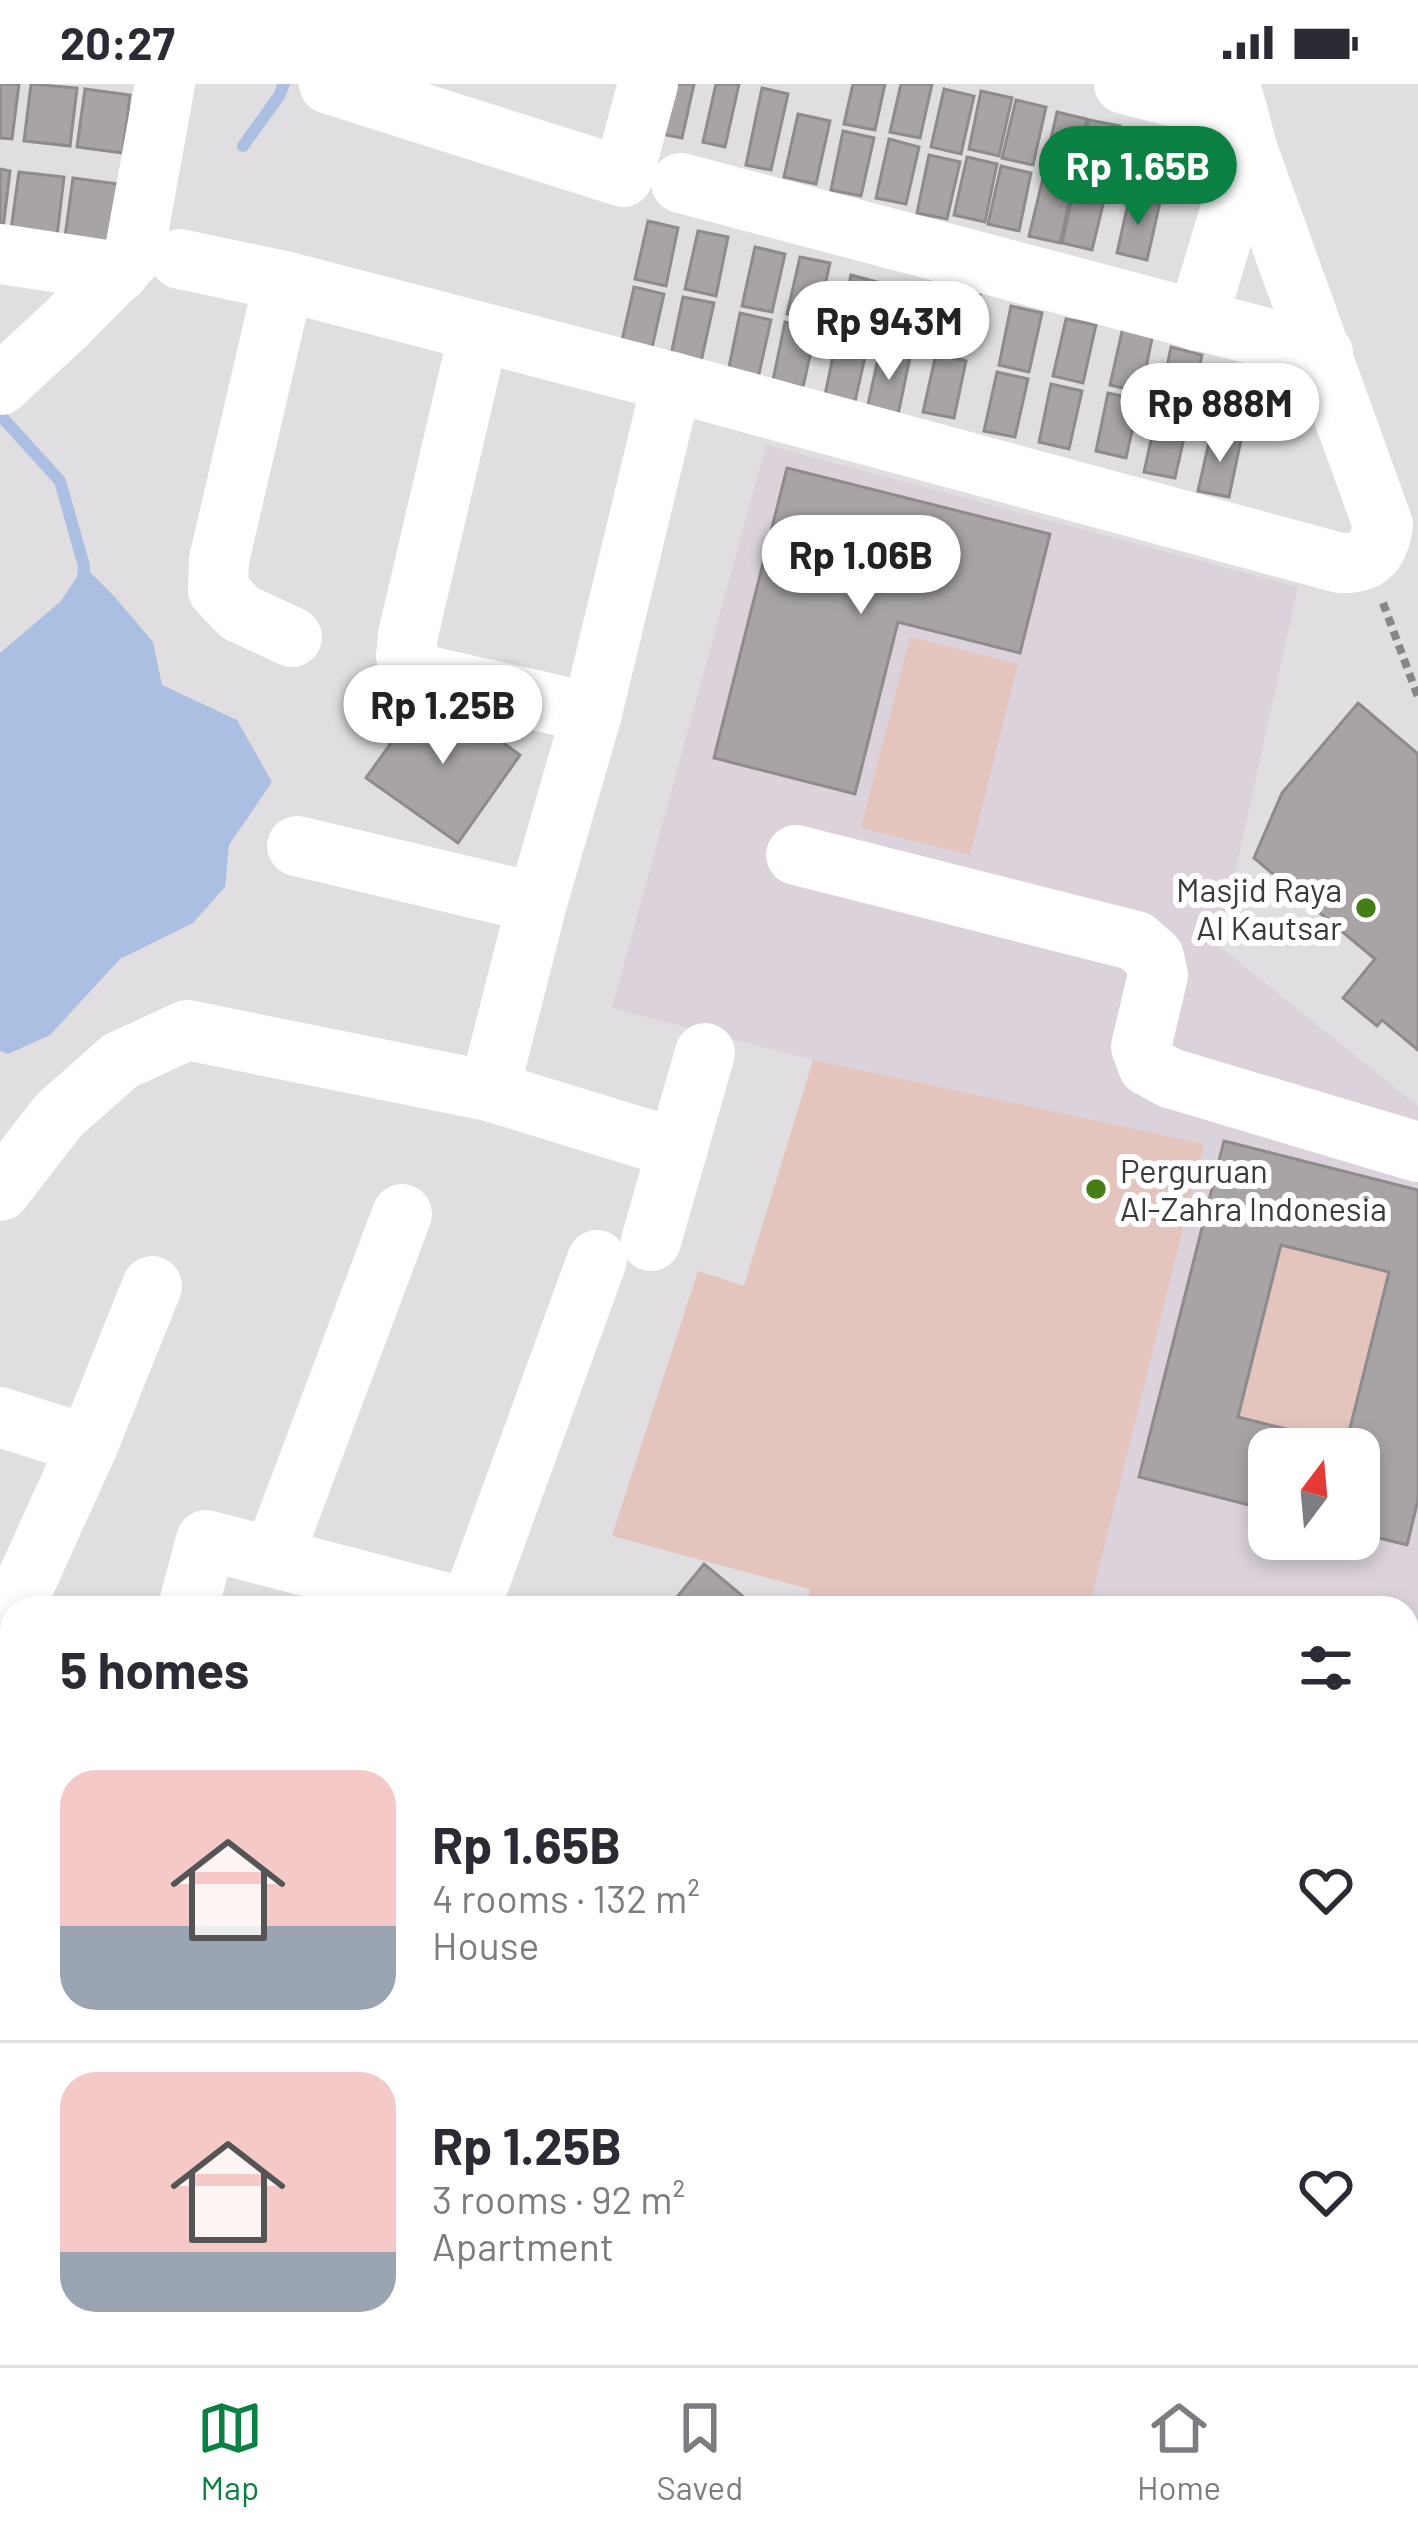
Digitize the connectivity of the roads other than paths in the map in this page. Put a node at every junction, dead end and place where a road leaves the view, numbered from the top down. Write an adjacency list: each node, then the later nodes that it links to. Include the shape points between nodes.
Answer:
1 (165, 84): 9 (street)
2 (329, 84): 5 (street)
3 (648, 84): 5 (street, via 623,177)
4 (1124, 84): 6 (street)
5 (439, 102)
6 (1239, 116): 11 (street); 13 (street)
7 (681, 183): 11 (street)
8 (0, 254): 9 (street)
9 (144, 262): 10 (street); 15 (street)
10 (284, 281): 12 (street); 16 (street, via 218,590 240,613)
11 (1197, 321): 13 (street)
12 (479, 332): 14 (street); 17 (street, via 406,656 413,670 432,677)
13 (1322, 353): 14 (street, via 1383,525 1380,542 1357,563)
14 (672, 382): 17 (street)
15 (0, 386)
16 (292, 637)
17 (592, 712): 20 (street)
18 (297, 846): 20 (street)
19 (796, 855): 24 (street, via 1136,941 1154,956 1158,975 1141,1047 1148,1066)
20 (537, 903): 22 (street)
21 (705, 1053): 23 (street)
22 (488, 1091): 23 (street); 25 (street, via 187,1030 120,1061 58,1114)
23 (678, 1149): 34 (street, via 624,1250)
24 (1418, 1153)
25 (0, 1190)
26 (402, 1214): 30 (street)
27 (152, 1286): 29 (street)
28 (0, 1417): 29 (street)
29 (88, 1445): 31 (street)
30 (273, 1557): 32 (street, via 206,1540); 33 (street)
31 (19, 1596)
32 (191, 1596)
33 (384, 1596)
34 (473, 1596)

